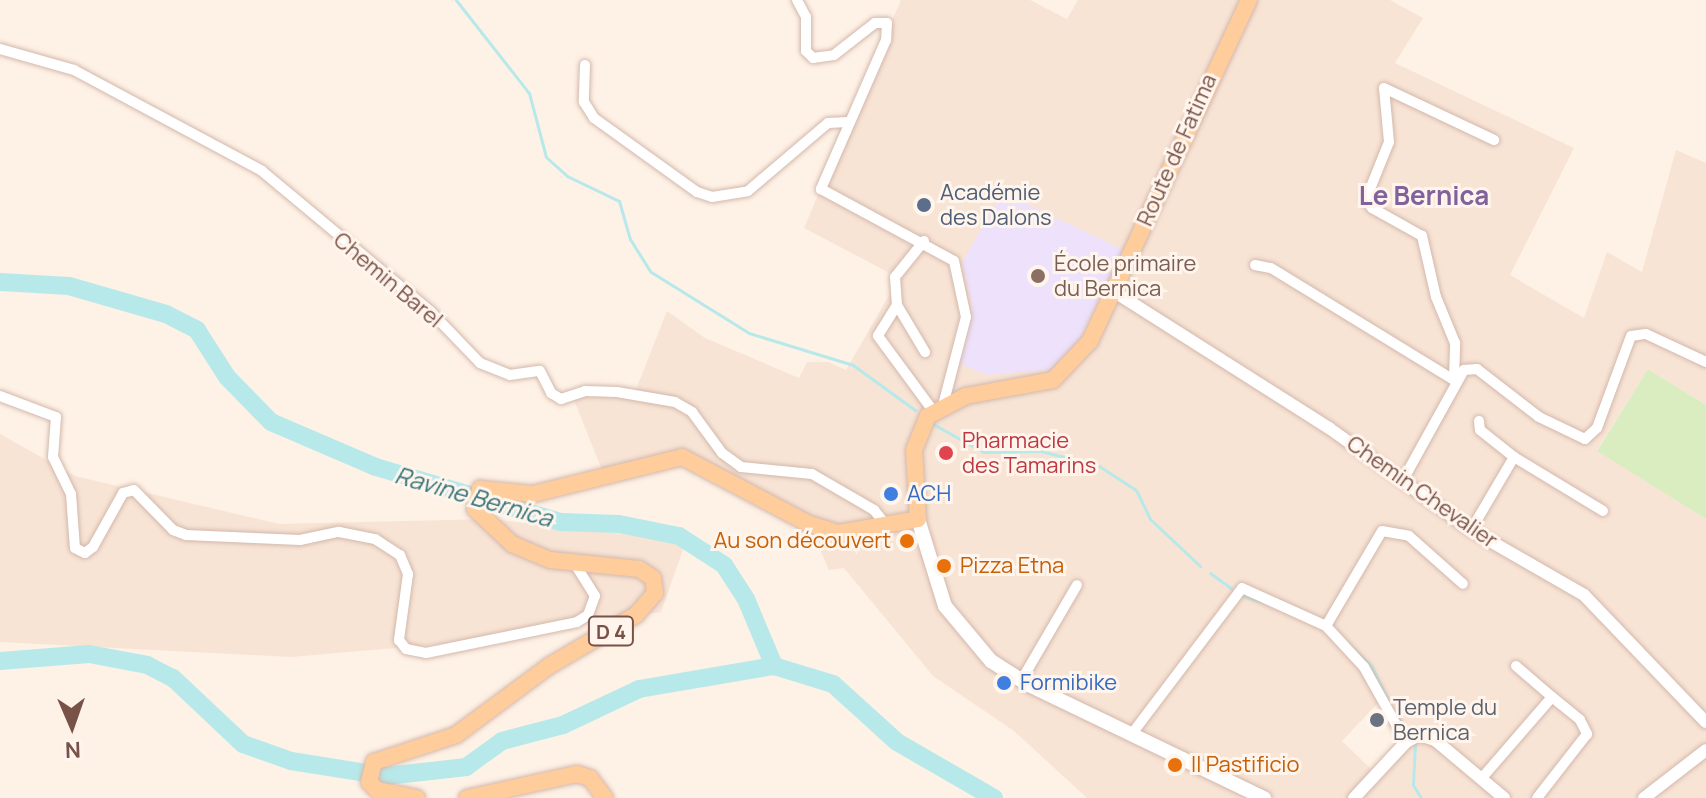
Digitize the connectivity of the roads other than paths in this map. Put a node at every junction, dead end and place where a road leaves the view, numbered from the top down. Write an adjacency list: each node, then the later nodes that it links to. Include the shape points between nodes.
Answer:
1 (797, 0): 5 (street, via 806,17 806,51 813,58 834,55 875,23 887,23 886,40)
2 (1249, 0): 9 (main road, Route de Fatima)
3 (0, 49): 21 (street, Chemin Barel, via 74,70 262,171 430,311 480,363 510,375 540,371 551,393 561,399 585,391 626,392 675,402 692,412 722,453 741,467 812,474 874,510)
4 (585, 65): 5 (street, via 584,102 594,118 697,192 712,197 748,191 828,123)
5 (848, 122): 7 (street, via 821,189)
6 (1494, 140): 13 (street, via 1384,88 1389,142 1366,199 1372,208 1417,229 1455,343)
7 (924, 241): 10 (street, via 895,277); 15 (street, via 954,261 966,305 965,328)
8 (1255, 265): 13 (street, via 1271,268)
9 (1113, 291): 15 (main road, Route de Fatima, via 1090,341 1064,373); 18 (street, Chemin Chevalier)
10 (897, 305): 11 (street); 15 (street, via 878,336 919,393)
11 (925, 352)
12 (1706, 362): 13 (street, via 1646,334 1631,336 1597,428 1585,439 1539,417 1477,369 1464,370)
13 (1454, 380): 18 (street)
14 (0, 396): 23 (street, via 56,417 53,457 71,494 75,548 85,553 93,547 123,493 134,490 173,530 186,535 300,540 339,532 375,539 400,555 408,574 399,640 406,649 426,653 577,622 588,615 595,596)
15 (938, 409): 20 (main road, via 915,437)
16 (1479, 421): 17 (street, via 1480,430)
17 (1514, 457): 19 (street); 22 (street)
18 (1403, 480): 22 (street, Chemin Chevalier)
19 (1603, 511)
20 (918, 519): 21 (main road, D 4); 28 (main road, via 945,606 977,648)
21 (888, 528): 23 (main road, D 4, via 839,533 809,524 682,457 533,494 486,488 476,494 475,509 524,551)
22 (1471, 530): 30 (street, Chemin Chevalier, via 1584,595)
23 (574, 562): 35 (main road, D 4, via 639,569 653,578 655,593 636,615 549,666 456,735 374,762 369,782 377,790)
24 (1463, 584): 26 (street, via 1409,536 1382,531)
25 (1077, 585): 28 (street)
26 (1326, 626): 31 (street, via 1242,588); 32 (street, via 1364,667)
27 (1516, 666): 29 (street)
28 (1021, 681): 31 (main road)
29 (1552, 697): 34 (street); 41 (street, via 1580,720 1587,734)
30 (1706, 722)
31 (1134, 731): 38 (main road)
32 (1406, 742): 34 (street, via 1419,735 1435,740); 39 (street)
33 (1706, 750): 42 (street)
34 (1481, 779): 40 (street)
35 (417, 798)
36 (467, 798): 37 (main road, via 577,774 590,778)
37 (605, 798)
38 (1264, 798)
39 (1354, 798)
40 (1504, 798)
41 (1537, 798)
42 (1644, 798)

